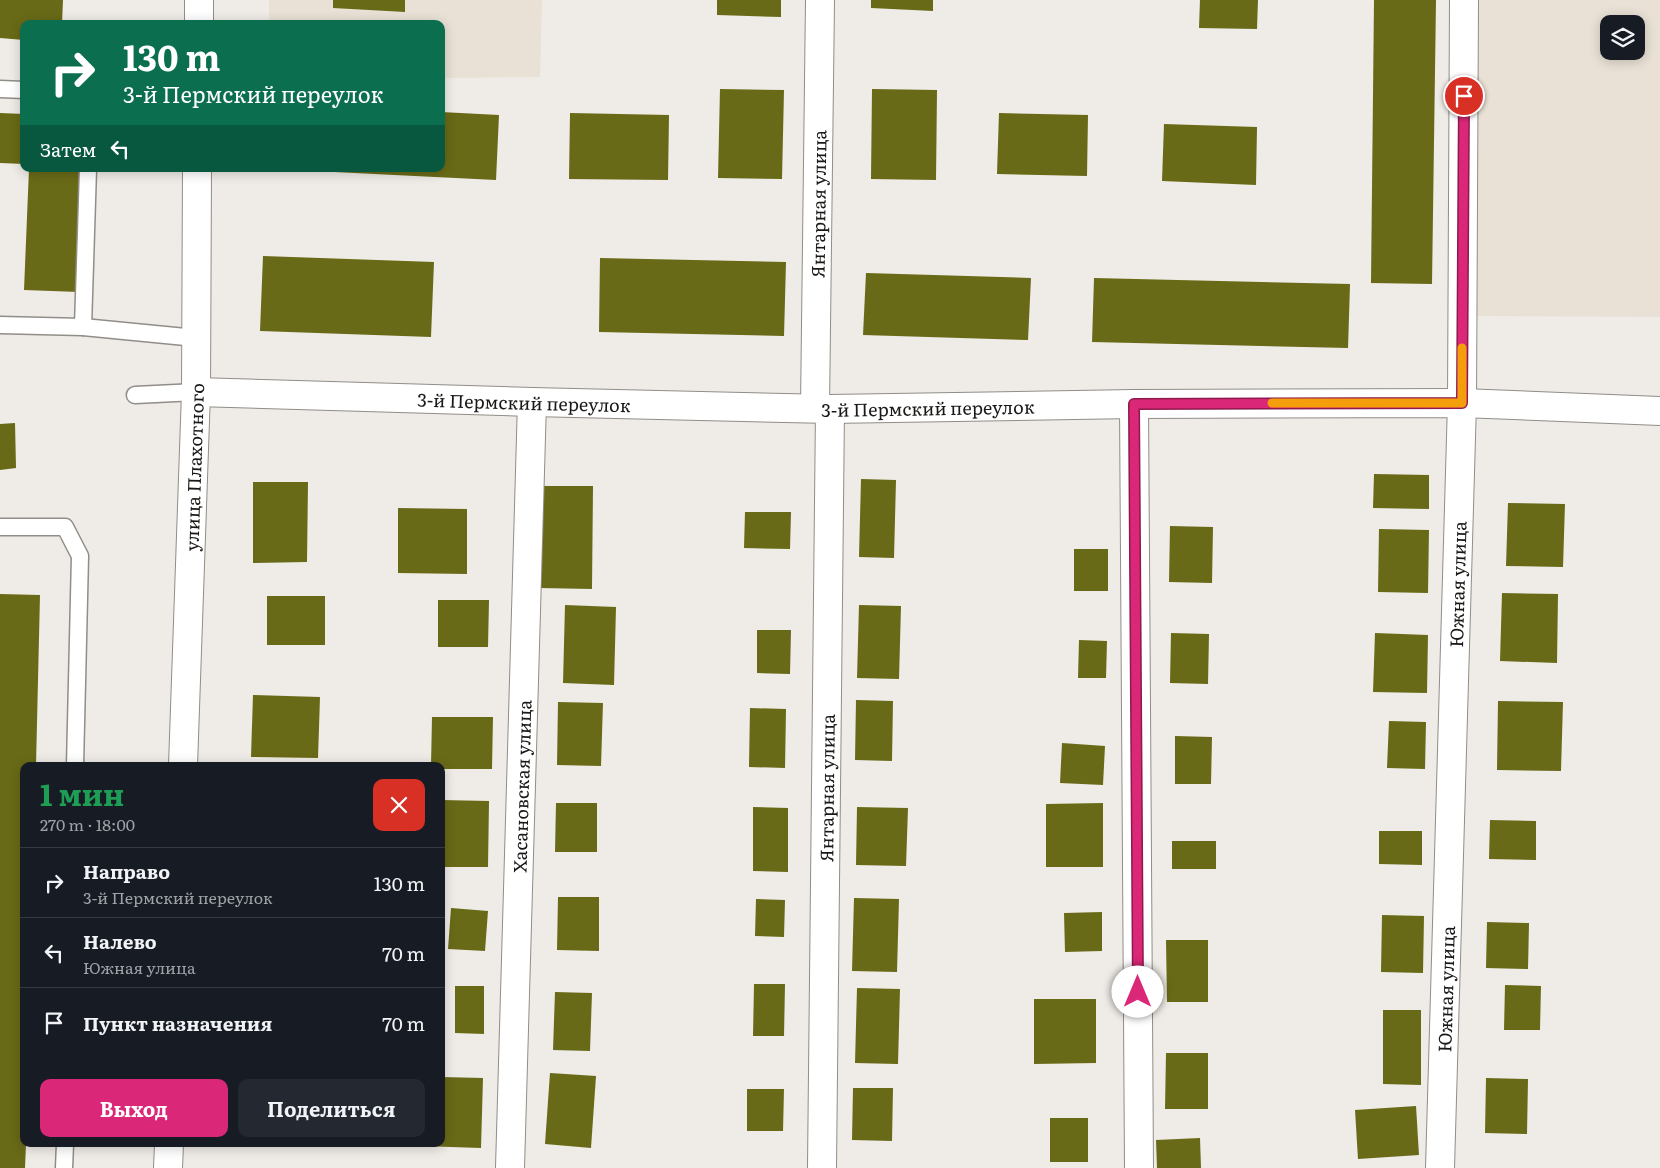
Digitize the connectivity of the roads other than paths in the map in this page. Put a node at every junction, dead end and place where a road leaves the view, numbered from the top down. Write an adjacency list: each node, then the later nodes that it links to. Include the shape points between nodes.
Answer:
1 (199, 0): 4 (street)
2 (820, 0): 17 (street, Янтарная улица)
3 (1464, 0): 15 (street, Южная улица)
4 (198, 20)
5 (0, 90): 6 (lane)
6 (20, 90)
7 (88, 172): 10 (lane)
8 (197, 172): 11 (street, улица Плахотного)
9 (0, 325): 10 (lane)
10 (83, 327): 11 (lane)
11 (196, 338): 12 (street, улица Плахотного)
12 (196, 392): 13 (lane); 14 (street, 3-й Пермский переулок); 21 (street, улица Плахотного)
13 (135, 395)
14 (532, 402): 17 (street, 3-й Пермский переулок); 26 (street, Хасановская улица)
15 (1462, 403): 16 (street, 3-й Пермский переулок); 18 (street, 3-й Пермский переулок); 29 (street, Южная улица)
16 (1134, 404): 17 (street, 3-й Пермский переулок); 28 (street)
17 (823, 408): 27 (street, Янтарная улица)
18 (1660, 411)
19 (0, 526): 20 (lane, via 65,527 80,556)
20 (75, 762)
21 (183, 762)
22 (64, 1147): 24 (lane)
23 (169, 1147): 25 (street)
24 (64, 1168)
25 (168, 1168)
26 (510, 1168)
27 (822, 1168)
28 (1139, 1168)
29 (1440, 1168)

